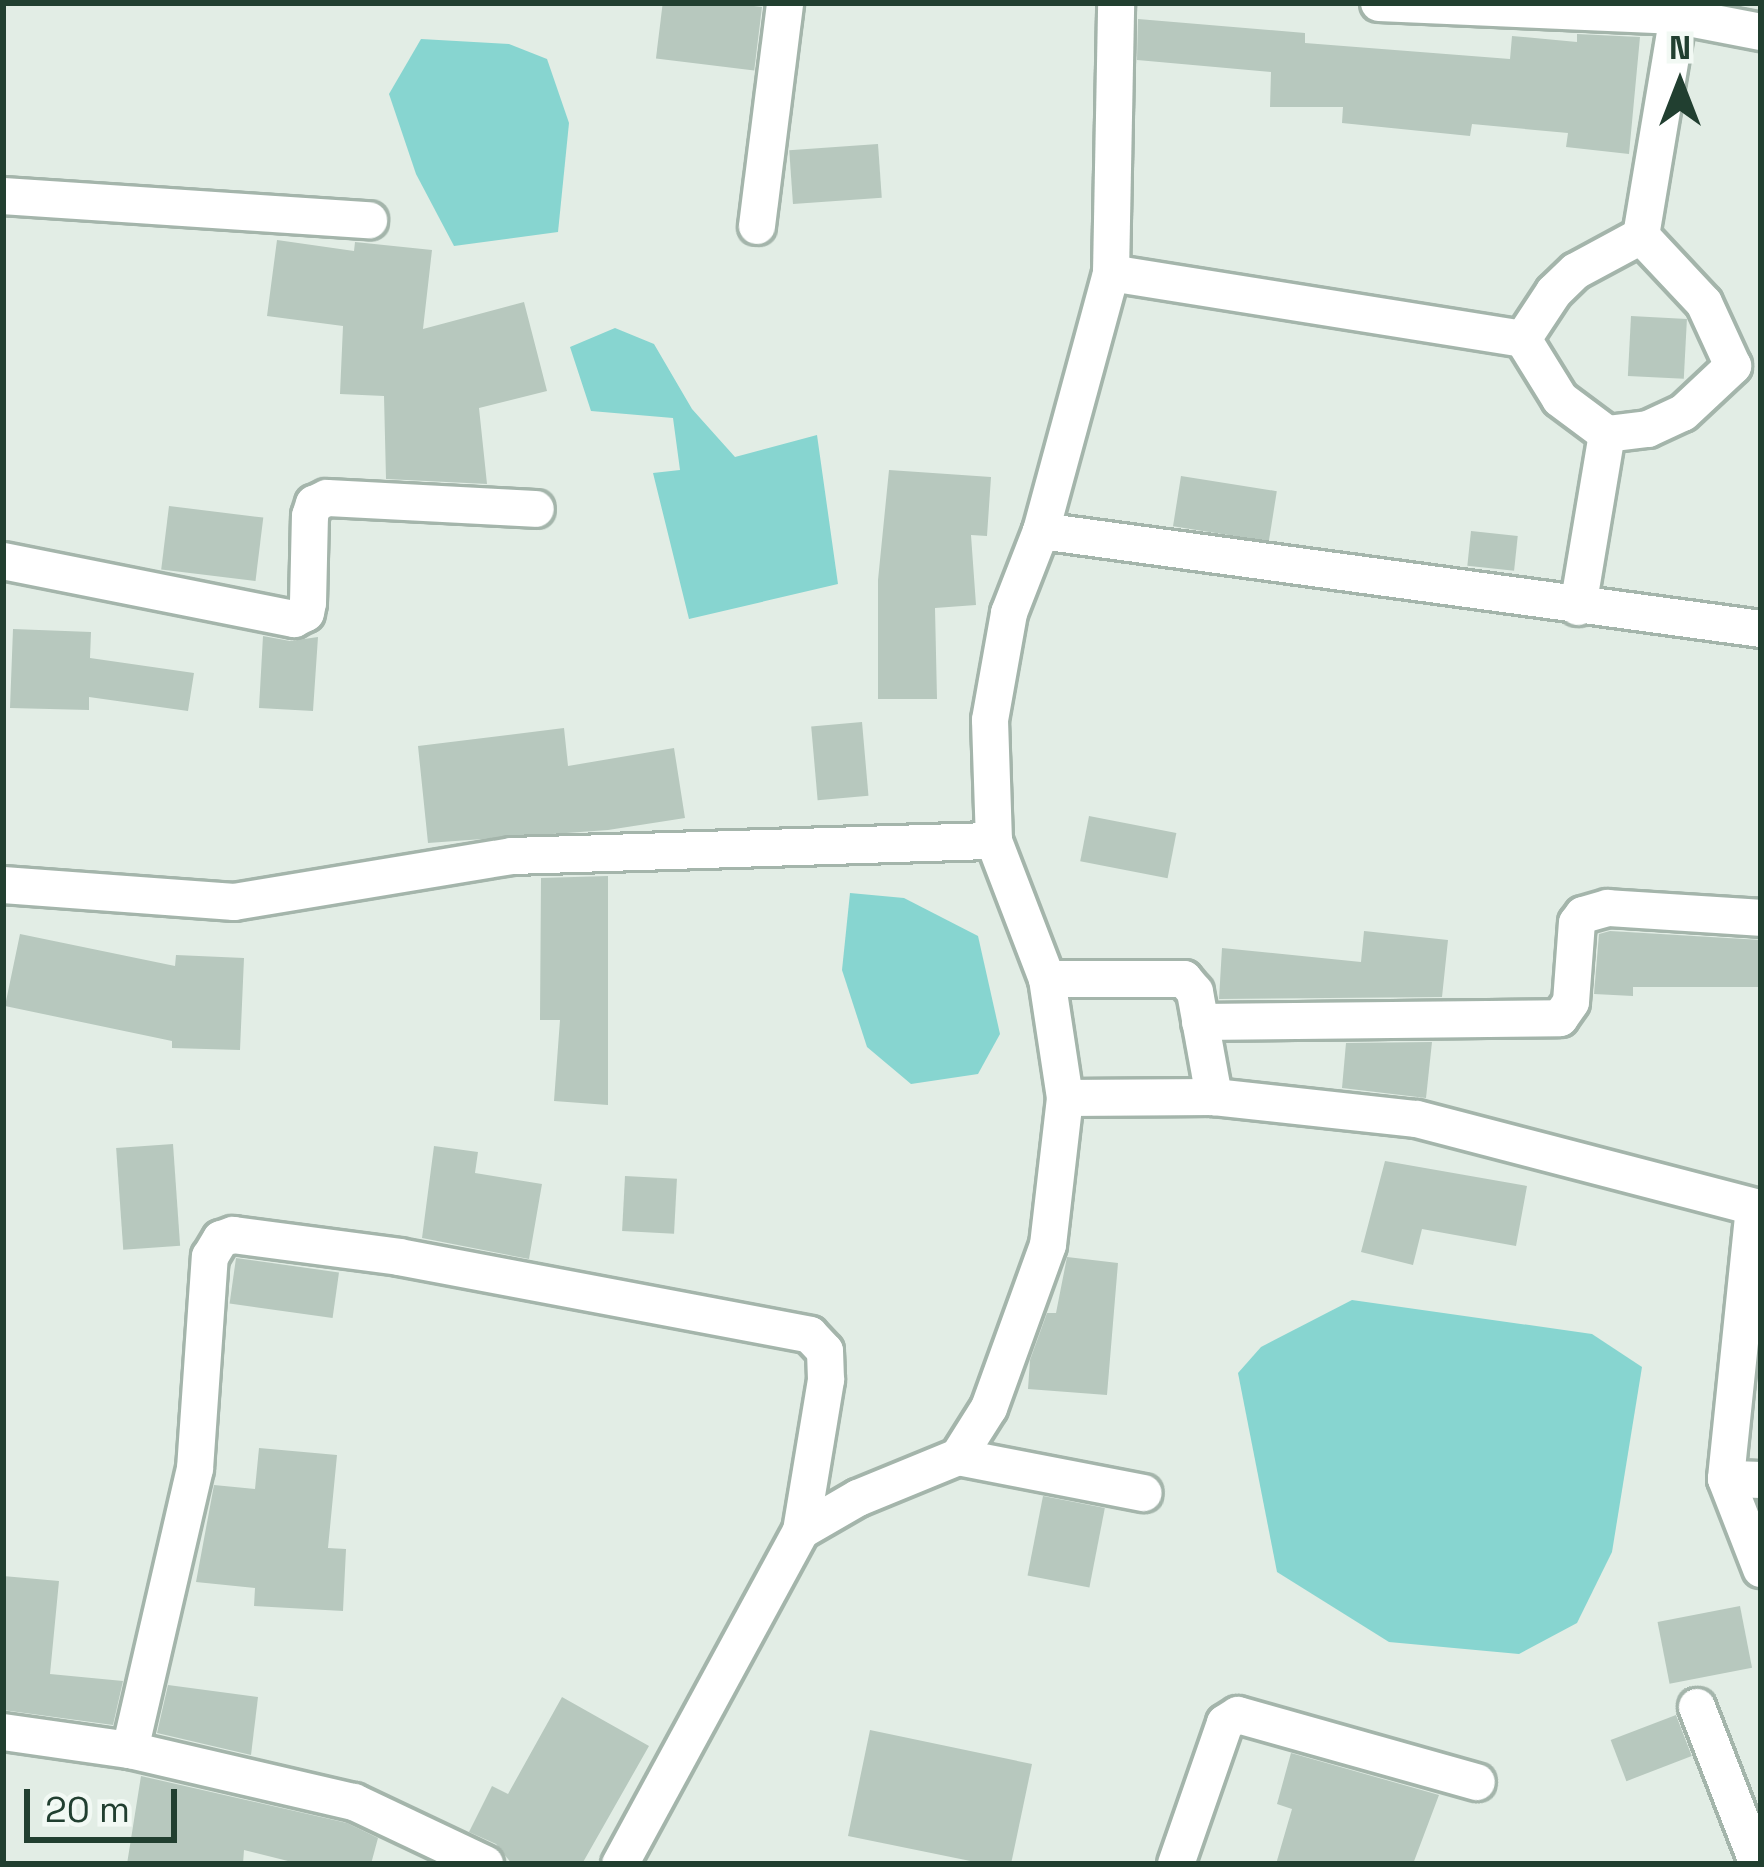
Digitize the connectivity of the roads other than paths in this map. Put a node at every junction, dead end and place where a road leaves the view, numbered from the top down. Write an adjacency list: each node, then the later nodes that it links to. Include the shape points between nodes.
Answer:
1 (785, 3): 8 (street)
2 (1116, 3): 10 (street)
3 (1379, 3): 4 (street)
4 (1679, 9): 5 (street); 9 (street)
5 (1761, 32)
6 (3, 196): 7 (street)
7 (369, 220)
8 (757, 226)
9 (1640, 236): 11 (street, via 1576,271); 12 (street, via 1704,303)
10 (1111, 273): 11 (street); 15 (street)
11 (1523, 338): 13 (street, via 1560,399)
12 (1747, 369): 13 (street, via 1683,413 1648,429)
13 (1607, 434): 17 (street)
14 (536, 509): 16 (street, via 327,498 314,504 306,614 294,619)
15 (1041, 531): 17 (street); 19 (street, via 997,657 988,784)
16 (3, 561)
17 (1578, 607): 18 (street)
18 (1761, 629)
19 (994, 841): 20 (street, via 546,853 234,902); 22 (street)
20 (3, 885)
21 (1761, 918): 23 (street, via 1608,908 1583,915 1571,1002 1560,1018)
22 (1047, 979): 23 (street, via 1184,980 1195,992); 25 (street)
23 (1200, 1022): 24 (street)
24 (1214, 1097): 25 (street); 26 (street, via 1417,1120 1754,1207)
25 (1065, 1098): 27 (street, via 1048,1245 989,1408)
26 (1752, 1317): 28 (street)
27 (958, 1457): 29 (street); 30 (street)
28 (1743, 1479): 31 (street)
29 (1144, 1493)
30 (801, 1531): 34 (street, via 826,1380 825,1352 810,1335 399,1257 233,1235 214,1244 210,1257 194,1469); 37 (street)
31 (1761, 1569)
32 (1697, 1707): 39 (street)
33 (3, 1732): 34 (street)
34 (130, 1750): 36 (street, via 354,1802)
35 (1477, 1782): 38 (street, via 1238,1715 1225,1724)
36 (484, 1864)
37 (620, 1864)
38 (1176, 1864)
39 (1758, 1864)

